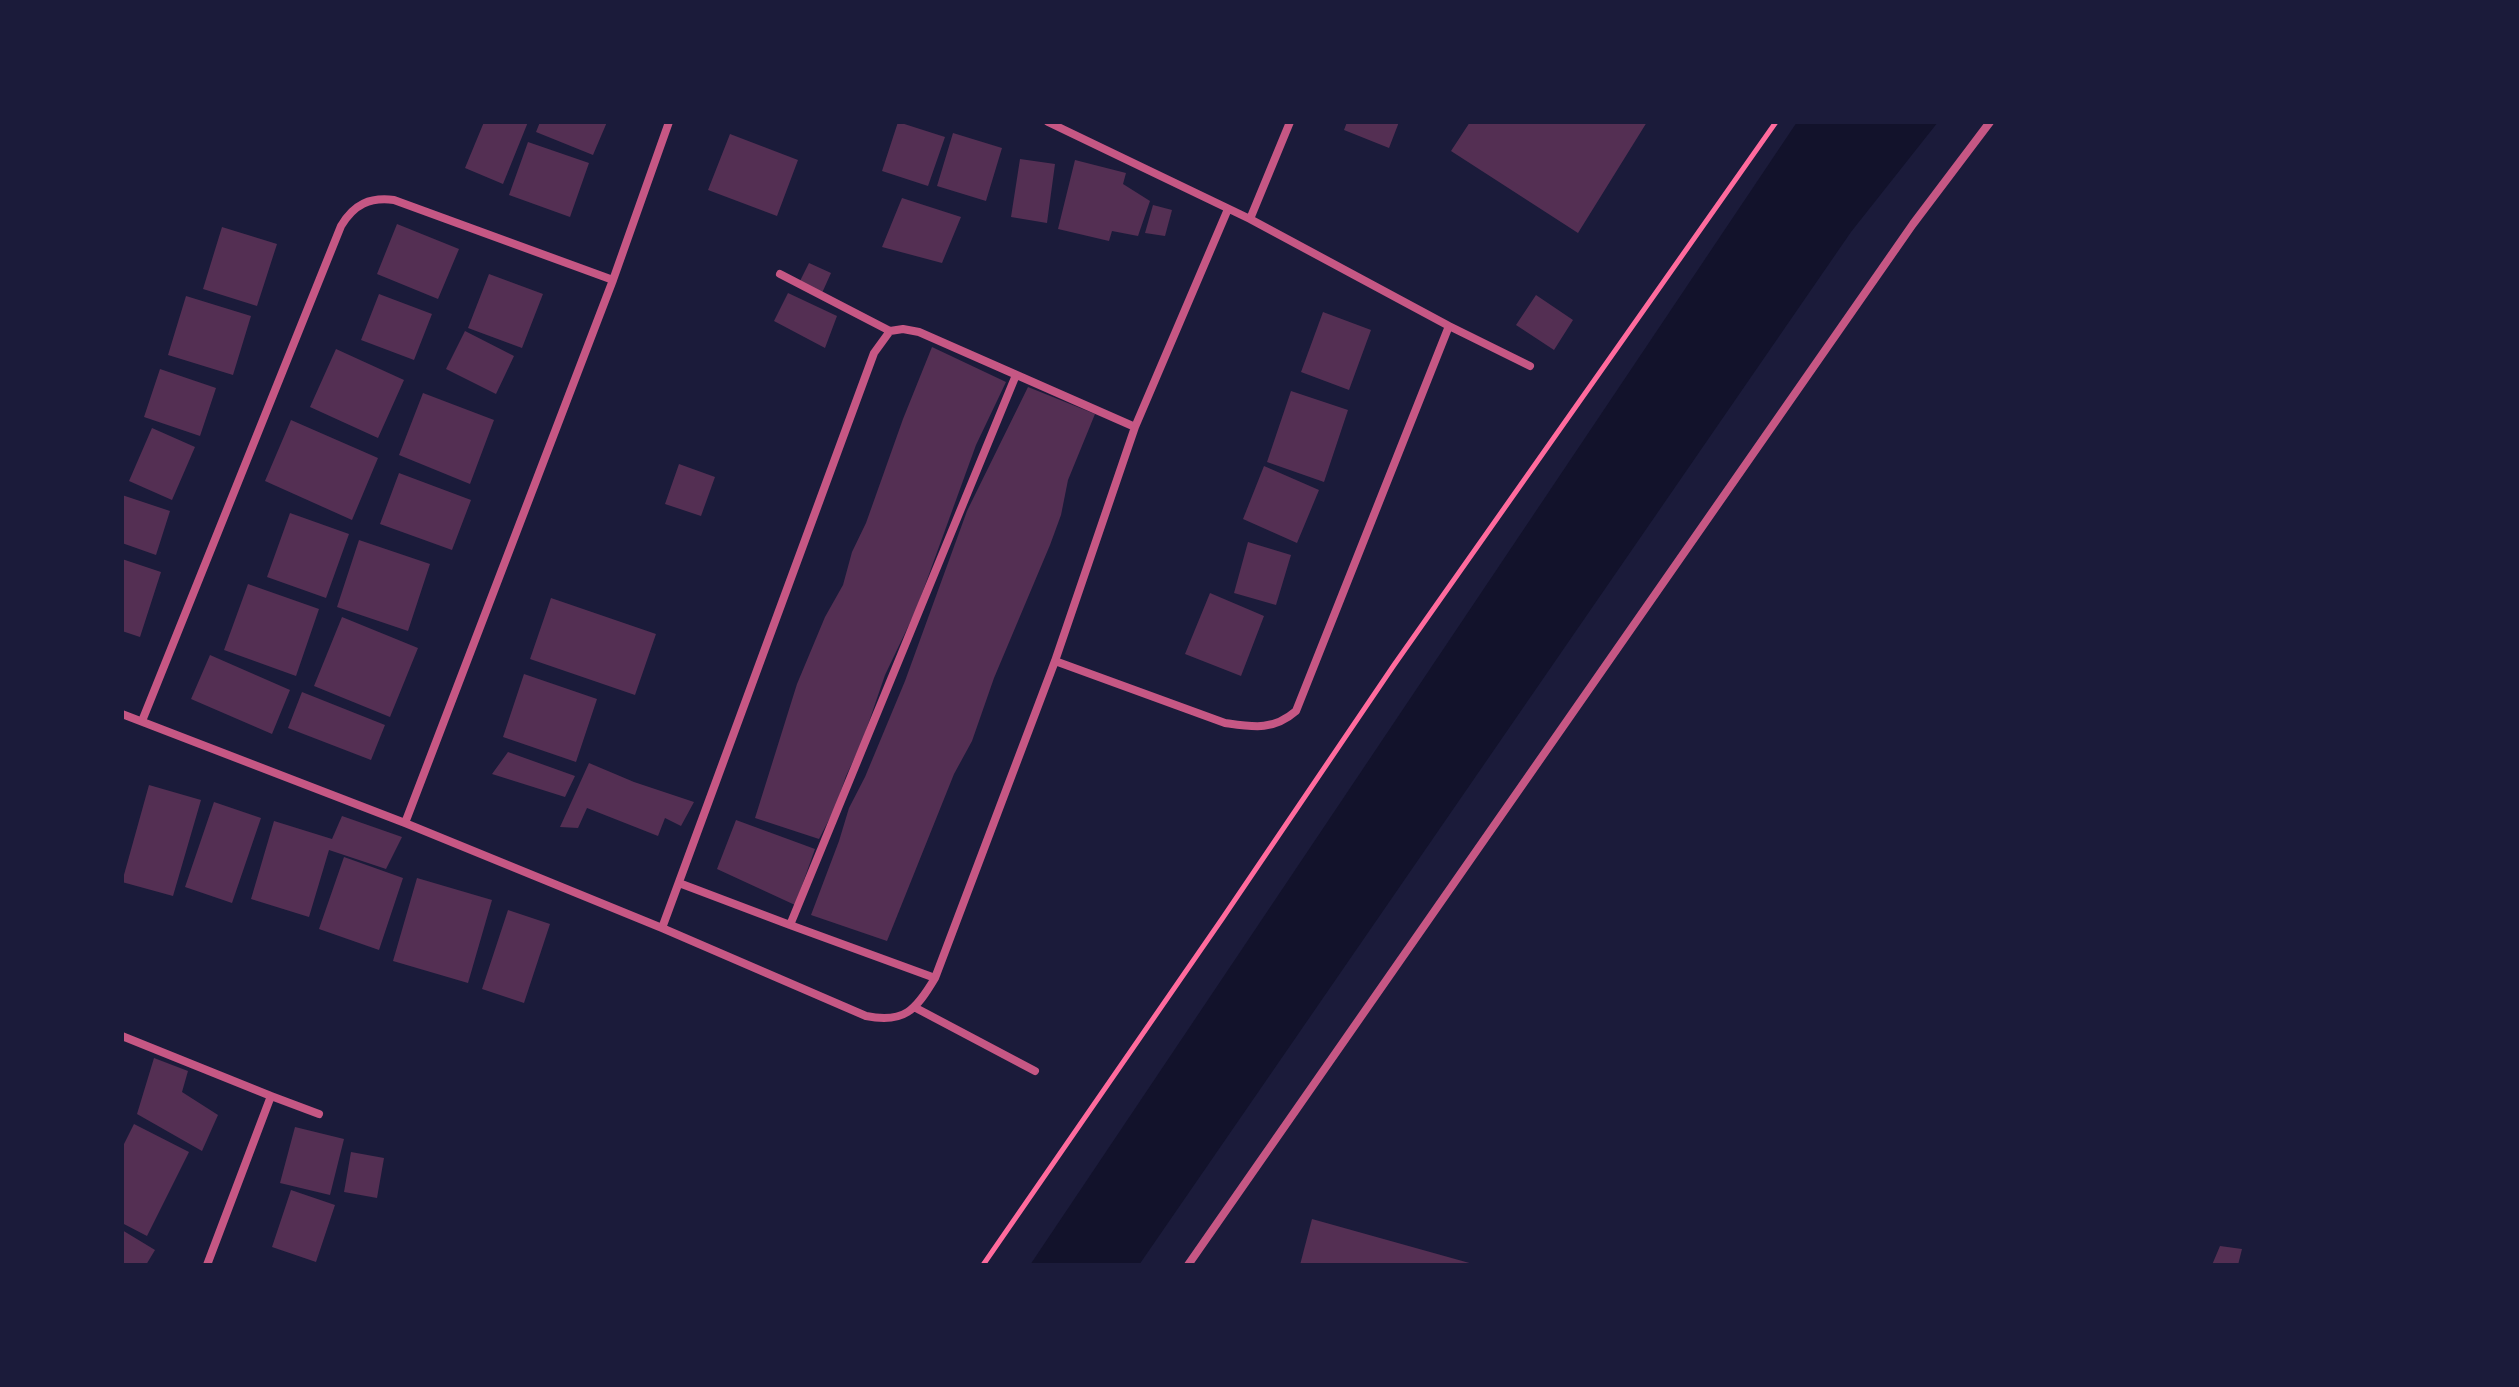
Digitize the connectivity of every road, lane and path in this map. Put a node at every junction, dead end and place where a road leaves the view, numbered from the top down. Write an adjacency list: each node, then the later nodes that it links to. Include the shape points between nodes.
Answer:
1 (669, 122): 9 (street)
2 (1048, 122): 6 (street)
3 (1290, 122): 7 (street)
4 (1776, 122): 29 (path, via 1394,665)
5 (1990, 122): 30 (street, via 1904,237)
6 (1228, 209): 7 (street); 14 (street)
7 (1250, 219): 10 (street)
8 (780, 274): 11 (street)
9 (613, 280): 17 (street, via 394,200 378,198 349,212); 18 (street)
10 (1449, 326): 12 (street); 15 (street, via 1296,711 1285,721 1251,727 1225,723)
11 (890, 331): 13 (street, via 919,332); 19 (street, via 874,353)
12 (1530, 366)
13 (1016, 375): 14 (street); 20 (street)
14 (1135, 427): 15 (street)
15 (1055, 661): 22 (street)
16 (122, 714): 17 (street)
17 (142, 721): 18 (street)
18 (405, 823): 21 (street)
19 (679, 883): 20 (street); 21 (street)
20 (790, 925): 22 (street)
21 (662, 928): 23 (street, via 866,1016 886,1020)
22 (935, 978): 23 (street)
23 (914, 1007): 25 (street)
24 (122, 1036): 26 (street)
25 (1035, 1071)
26 (271, 1096): 27 (street); 28 (street)
27 (319, 1114)
28 (207, 1265)
29 (983, 1265)
30 (1188, 1265)

